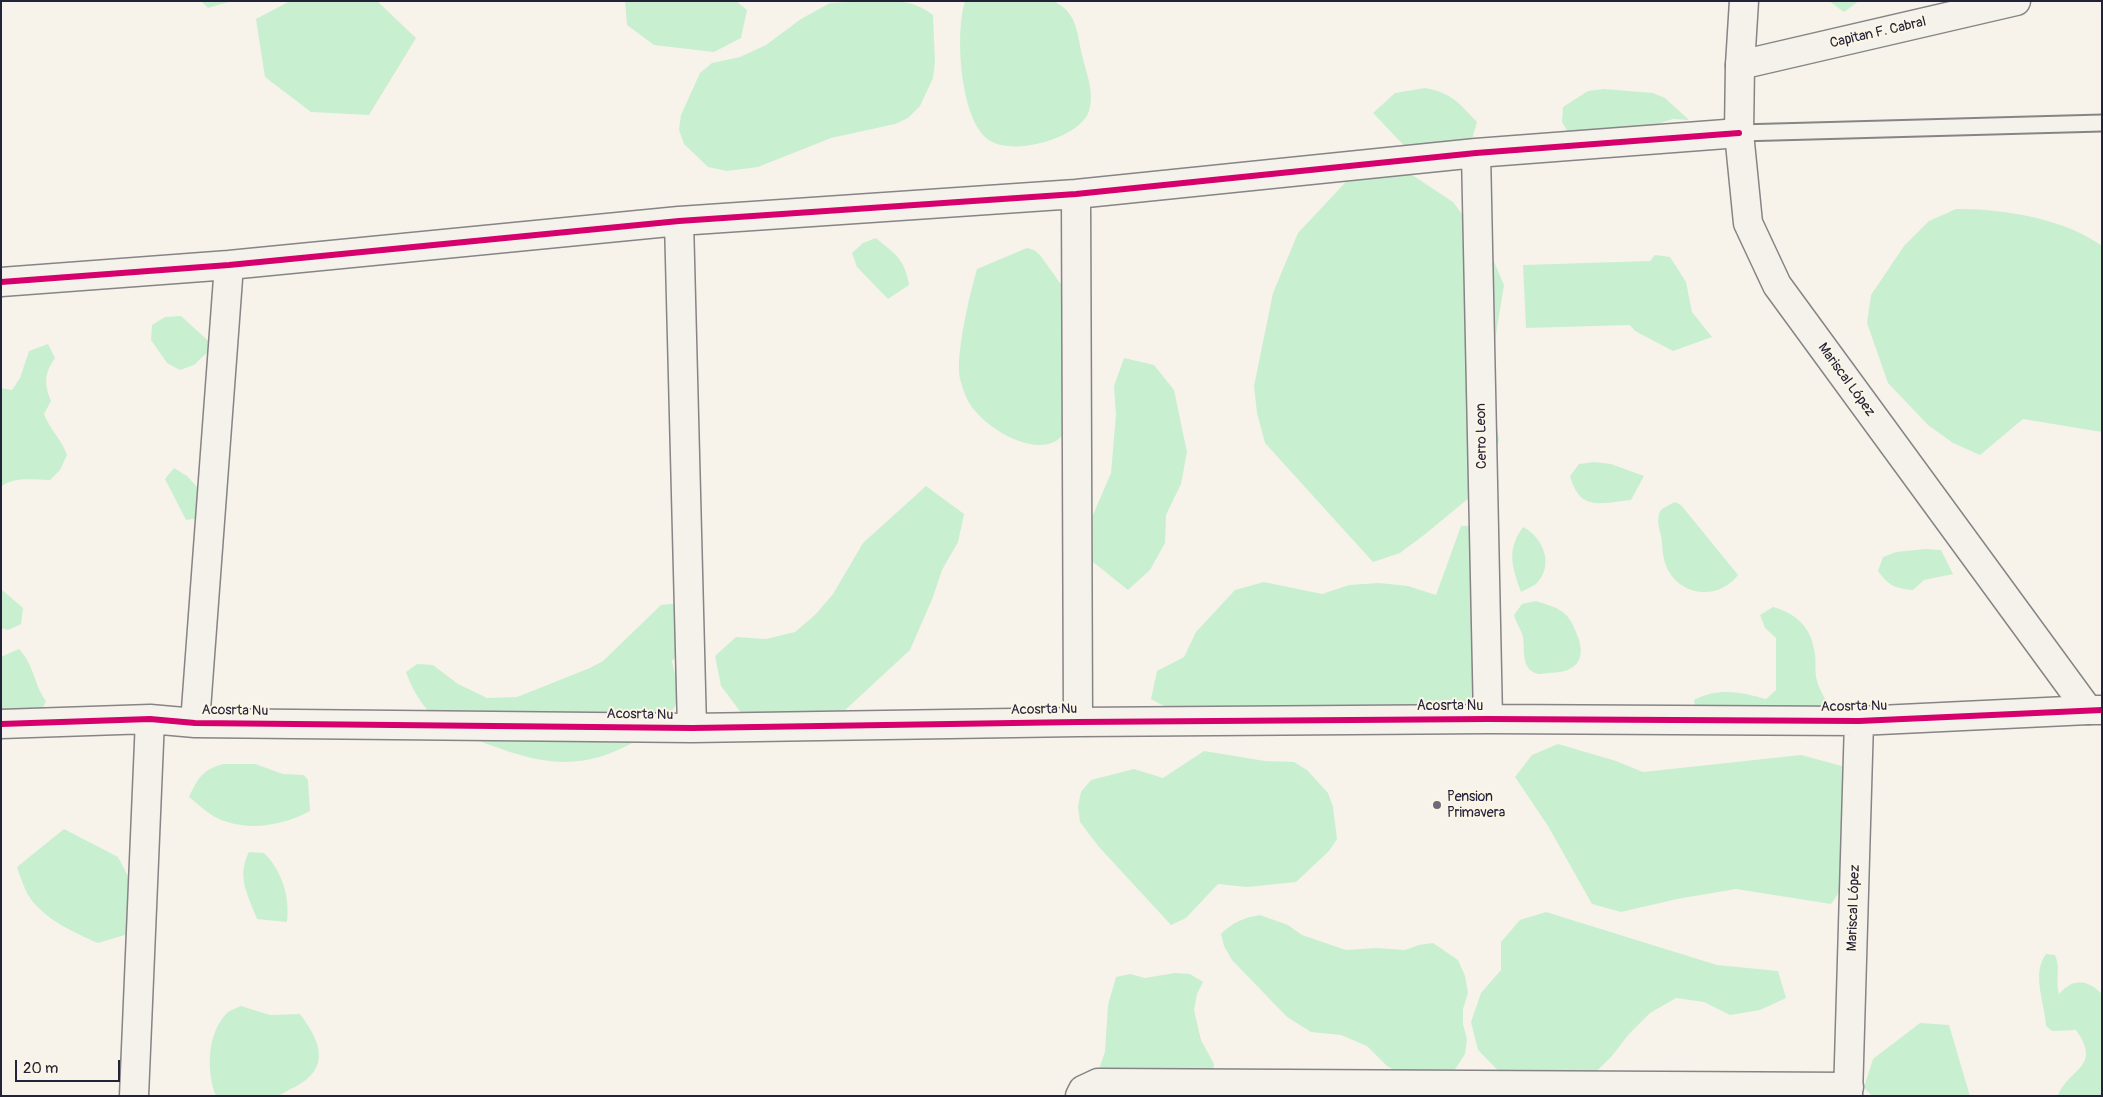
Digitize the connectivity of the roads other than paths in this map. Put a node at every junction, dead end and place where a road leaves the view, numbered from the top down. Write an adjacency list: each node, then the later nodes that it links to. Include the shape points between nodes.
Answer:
1 (1744, 1): 3 (street, Mariscal López)
2 (2016, 1): 3 (street, Capitan F. Cabral)
3 (1740, 65): 5 (street, Mariscal López)
4 (2102, 123): 5 (lane)
5 (1739, 133): 6 (street); 11 (street, Mariscal López, via 1748,223 1777,285)
6 (1476, 153): 7 (street); 13 (street, Cerro Leon)
7 (1076, 194): 8 (street); 15 (street)
8 (679, 221): 9 (street); 18 (street)
9 (229, 265): 10 (street); 16 (street)
10 (1, 282)
11 (2095, 710): 14 (street, Acosrta Nu)
12 (150, 719): 16 (street, Acosrta Nu); 17 (street, Acosrta Nu); 20 (street)
13 (1488, 719): 14 (street, Acosrta Nu); 15 (street, Acosrta Nu)
14 (1859, 721): 19 (street, Mariscal López)
15 (1078, 722): 18 (street, Acosrta Nu)
16 (195, 723): 18 (street, Acosrta Nu)
17 (1, 724)
18 (692, 728)
19 (1849, 1091): 21 (street, via 1098,1082 1083,1090)
20 (134, 1096)
21 (1080, 1096)

